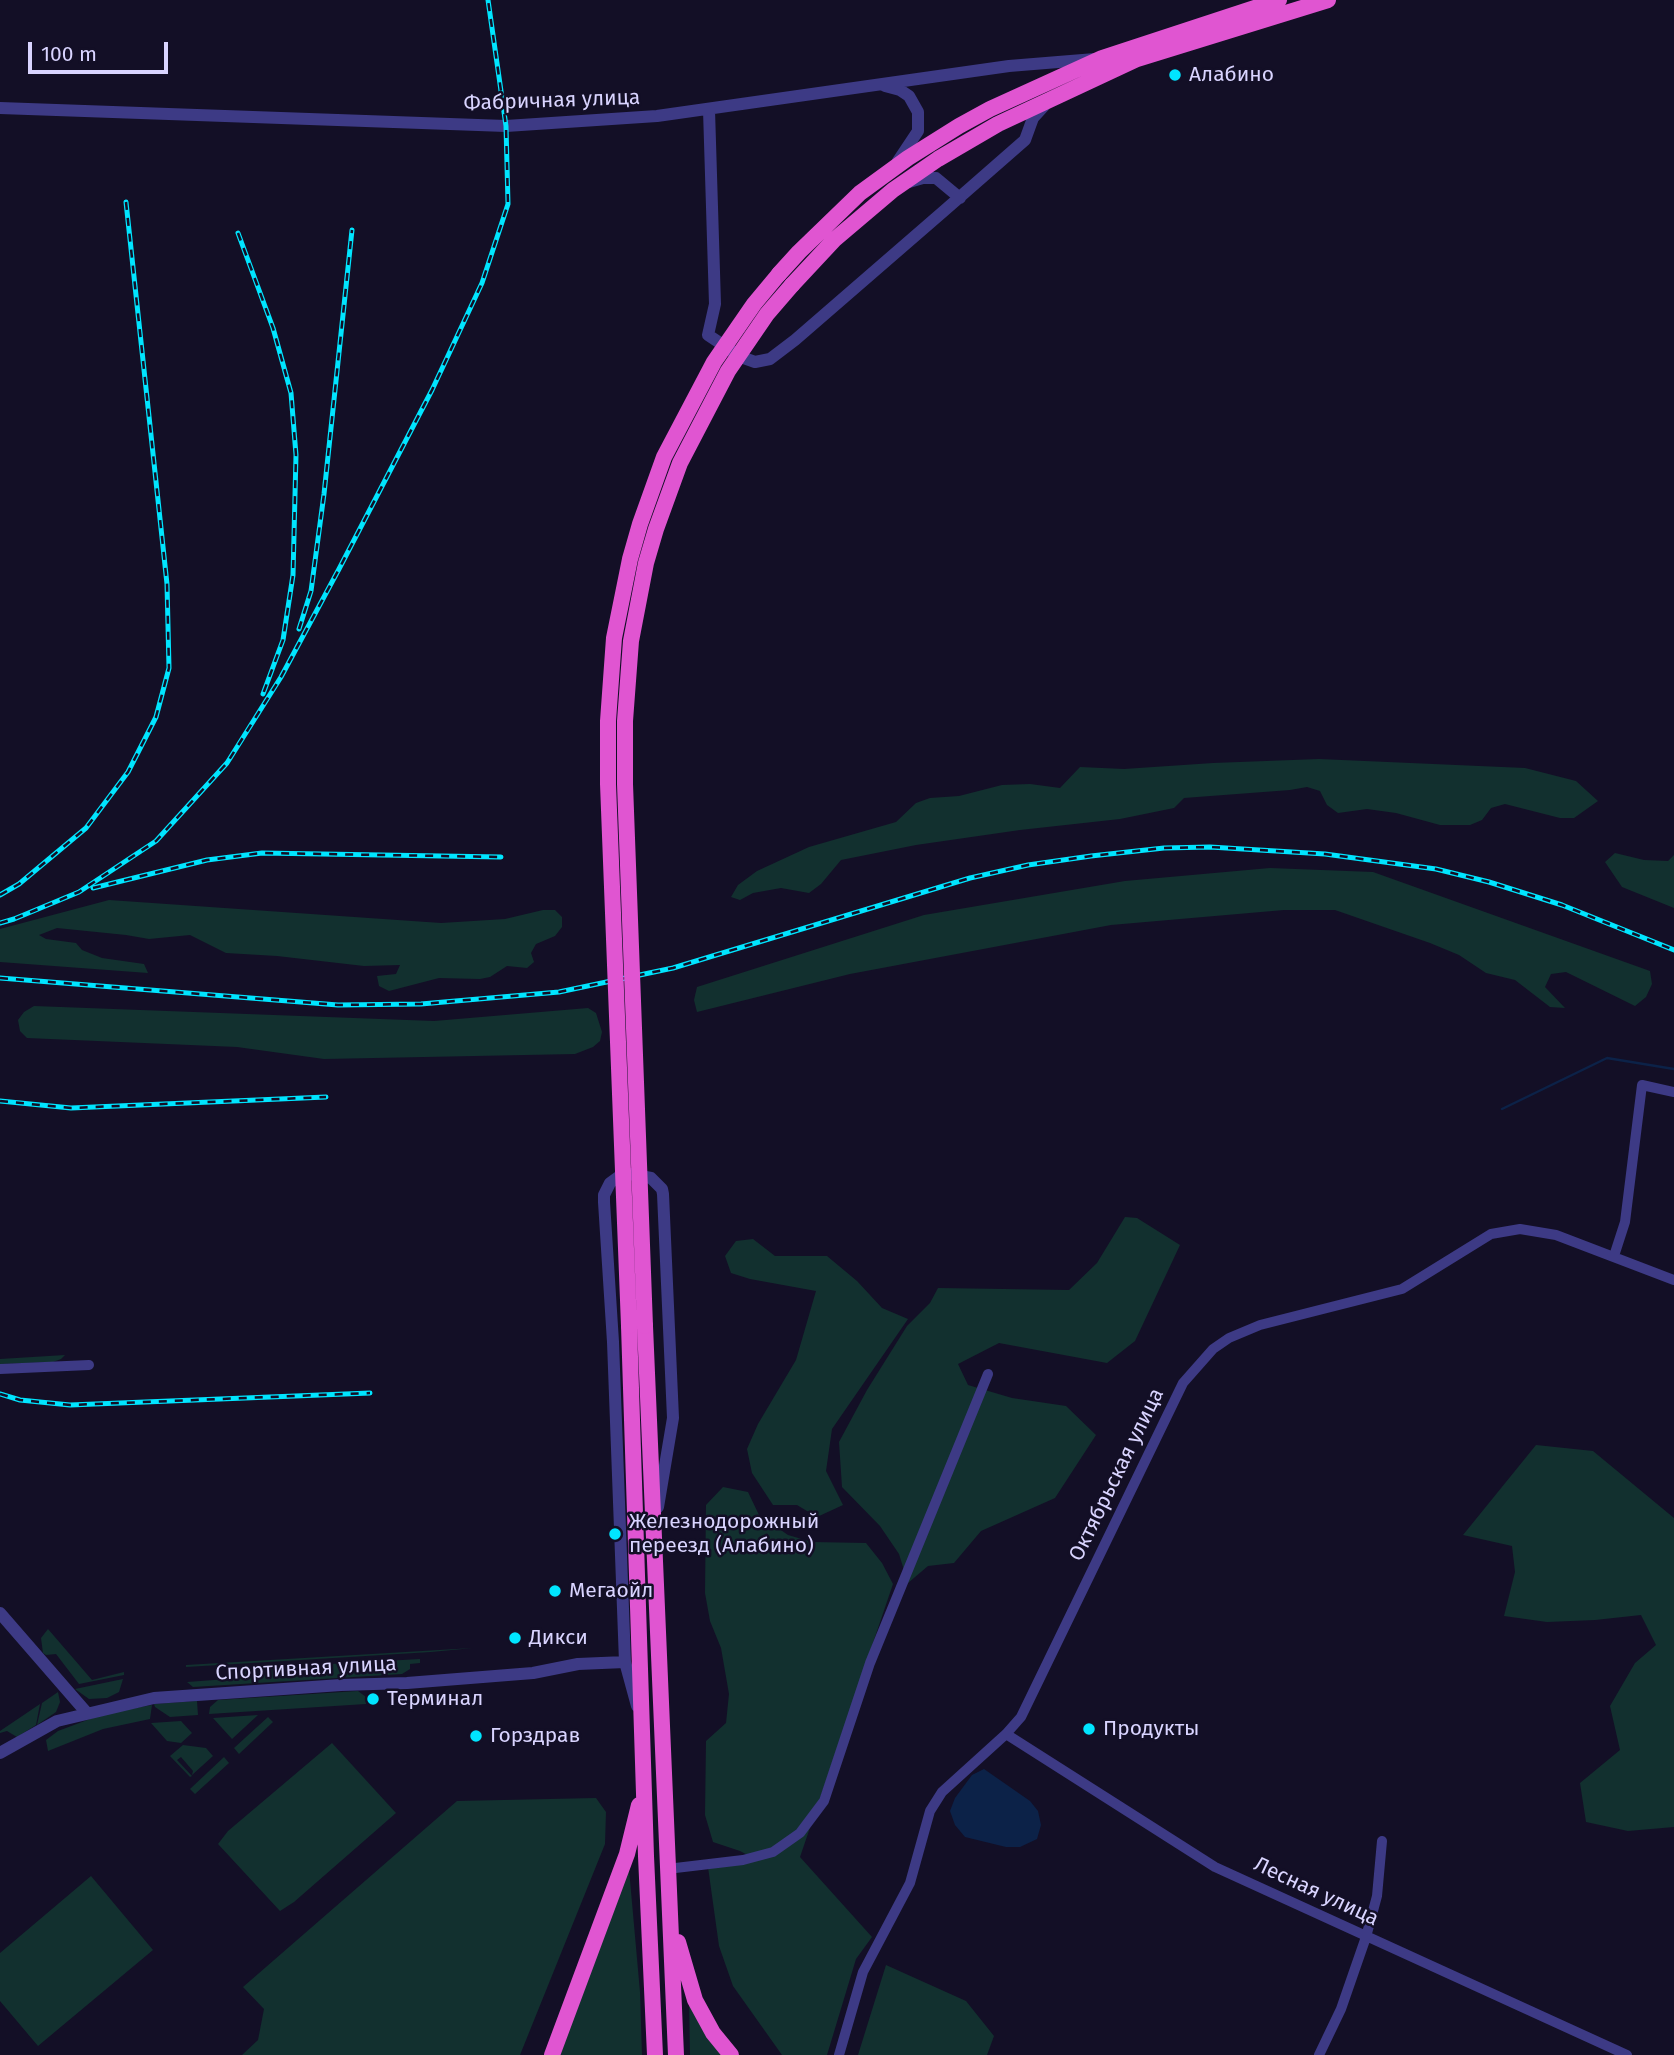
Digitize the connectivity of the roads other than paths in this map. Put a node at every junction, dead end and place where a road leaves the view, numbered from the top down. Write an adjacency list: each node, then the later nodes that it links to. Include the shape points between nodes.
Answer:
1 (1278, 0): 3 (highway)
2 (1328, 0): 5 (highway, via 1137,59)
3 (1102, 58): 4 (street, Фабричная улица); 8 (highway, via 990,109)
4 (874, 85): 7 (street, Фабричная улица); 8 (street, via 900,90 918,112 918,131)
5 (1057, 95): 9 (highway, via 967,140); 10 (street, via 1033,118 1025,140)
6 (0, 108): 7 (street, Фабричная улица, via 506,126)
7 (709, 110): 10 (street, via 715,304 708,335 749,360 763,361 776,355)
8 (890, 171): 14 (highway, bridge, via 851,202 779,274 714,362 664,457 633,547 614,638 608,784)
9 (893, 190): 10 (street, via 930,177 942,181); 14 (highway, bridge, via 834,240 792,285 728,371 680,463 646,563 631,641 625,721)
10 (960, 198)
11 (1674, 1092): 12 (street, via 1642,1085 1625,1223)
12 (1614, 1256): 13 (street, Октябрьская улица); 25 (street, Октябрьская улица, via 1556,1235 1520,1229 1491,1234 1402,1289 1260,1325 1213,1349 1183,1383 1021,1717)
13 (1674, 1280)
14 (637, 1326): 18 (highway); 20 (highway)
15 (89, 1365): 16 (street)
16 (0, 1369)
17 (988, 1374): 29 (street, via 870,1663 824,1801 800,1833 773,1852)
18 (633, 1437): 19 (street); 24 (highway)
19 (619, 1505): 20 (street, via 604,1195 615,1178 637,1174 651,1178 663,1194 673,1380 673,1418); 22 (street)
20 (654, 1571): 29 (highway)
21 (0, 1613): 23 (street)
22 (625, 1662): 23 (street, Спортивная улица, via 420,1682 167,1696); 24 (street)
23 (86, 1712): 26 (street, Спортивная улица, via 57,1721)
24 (642, 1723): 27 (highway)
25 (1006, 1734): 31 (street, Лесная улица, via 1215,1867); 36 (street, Октябрьская улица, via 942,1792 930,1811 910,1883 863,1972)
26 (0, 1753)
27 (643, 1785): 32 (highway, via 627,1854); 33 (highway)
28 (1382, 1841): 31 (street, via 1377,1896)
29 (667, 1869): 30 (highway)
30 (668, 1888): 34 (highway); 35 (highway, via 695,2000)
31 (1366, 1937): 37 (street); 38 (street, Лесная улица)
32 (552, 2055)
33 (655, 2055)
34 (676, 2055)
35 (731, 2055)
36 (839, 2055)
37 (1320, 2055)
38 (1627, 2055)

